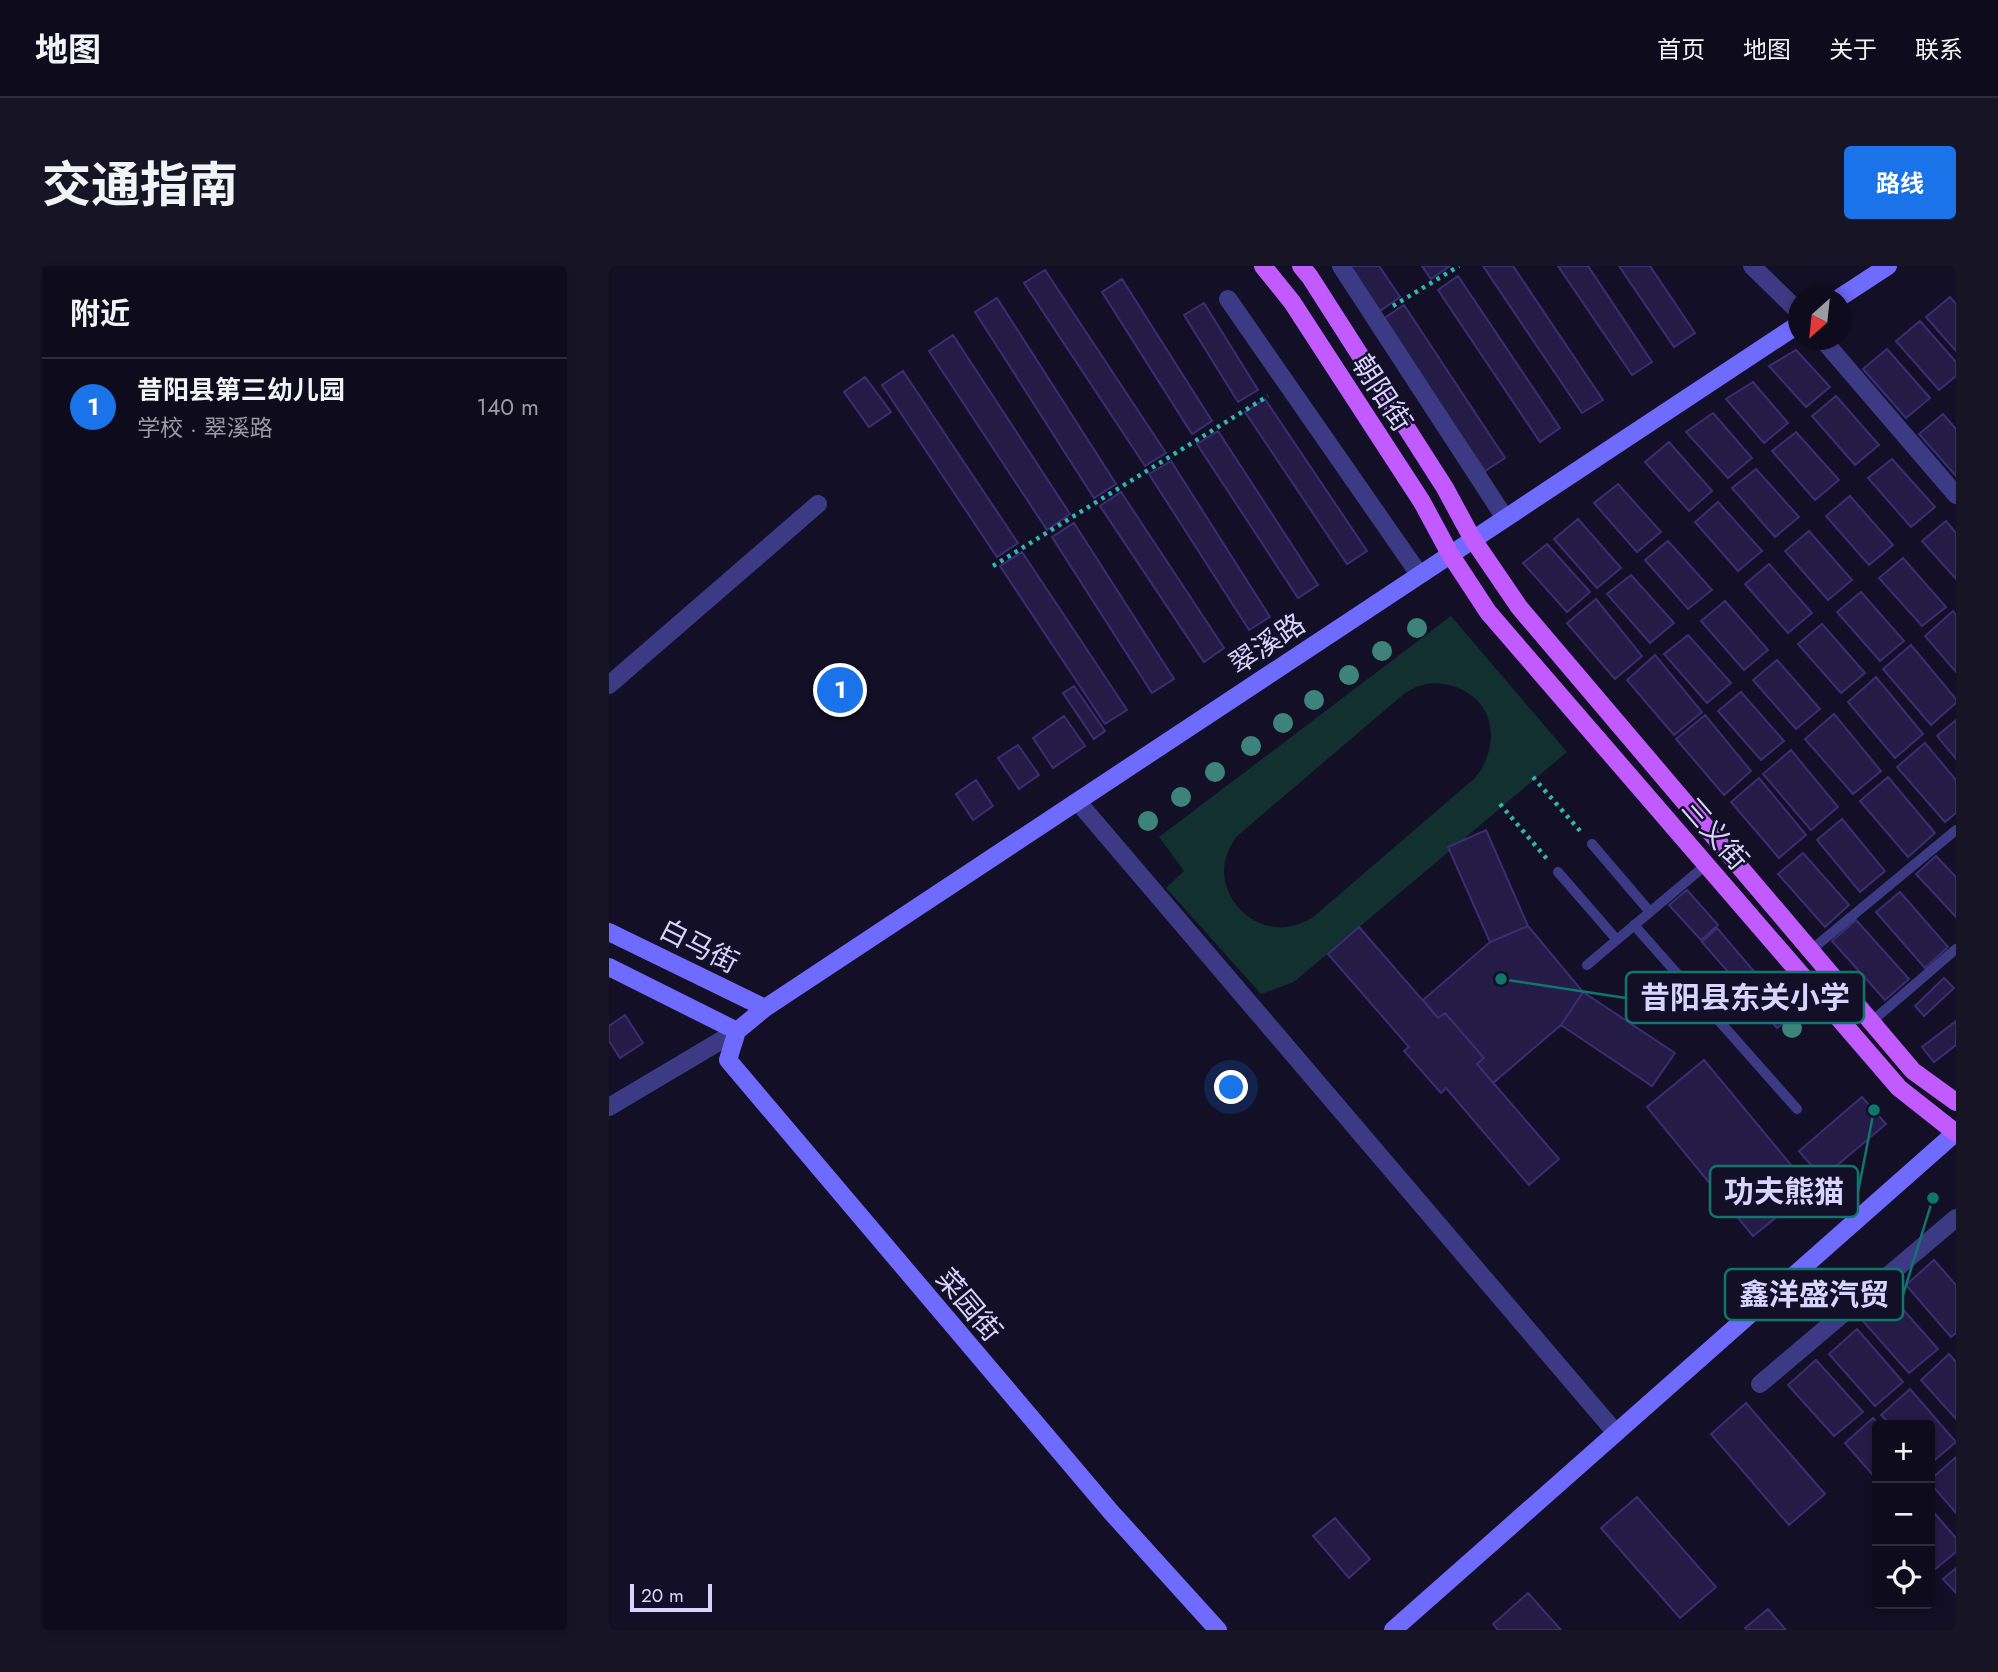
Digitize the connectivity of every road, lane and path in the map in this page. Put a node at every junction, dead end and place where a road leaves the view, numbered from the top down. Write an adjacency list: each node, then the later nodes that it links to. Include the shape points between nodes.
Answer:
1 (1263, 266): 18 (main road, 朝阳街, via 1292,302 1422,502)
2 (1301, 266): 17 (main road, 朝阳街, via 1445,488)
3 (1341, 266): 10 (street)
4 (1459, 266): 10 (path)
5 (1752, 266): 9 (street)
6 (1888, 266): 7 (street)
7 (1851, 290)
8 (1228, 299): 13 (street)
9 (1788, 302)
10 (1375, 318): 16 (street)
11 (1788, 331): 16 (street, 翠溪路)
12 (1832, 350): 14 (street)
13 (1287, 384): 19 (path); 20 (street)
14 (1956, 495)
15 (818, 504): 21 (street)
16 (1505, 518): 17 (street, 翠溪路)
17 (1472, 538): 18 (street, 翠溪路); 33 (main road, 三义街, via 1518,607)
18 (1450, 554): 20 (street, 翠溪路); 27 (main road, 三义街, via 1488,612)
19 (993, 566)
20 (1419, 574): 23 (street, 翠溪路)
21 (609, 685)
22 (1533, 777): 26 (path)
23 (1077, 802): 37 (street, 翠溪路); 46 (street)
24 (1500, 804): 28 (path)
25 (1956, 830): 33 (lane)
26 (1592, 844): 29 (lane)
27 (1707, 864): 29 (lane); 43 (main road, 三义街, via 1899,1088)
28 (1558, 872): 32 (lane)
29 (1650, 912): 30 (lane)
30 (1634, 925): 32 (lane); 42 (lane)
31 (609, 932): 37 (street, 白马街)
32 (1617, 940): 35 (lane)
33 (1811, 950): 38 (main road, 三义街)
34 (1956, 950): 38 (lane)
35 (1587, 965)
36 (609, 967): 39 (street, 白马街)
37 (765, 1008): 39 (street)
38 (1871, 1022): 40 (main road, 三义街, via 1913,1071)
39 (737, 1031): 41 (street); 47 (street, 菜园街, via 728,1060 1111,1512)
40 (1956, 1102)
41 (609, 1107)
42 (1797, 1109)
43 (1956, 1133): 46 (street)
44 (1956, 1218): 45 (street)
45 (1760, 1384)
46 (1616, 1433): 48 (street)
47 (1218, 1630)
48 (1393, 1630)

